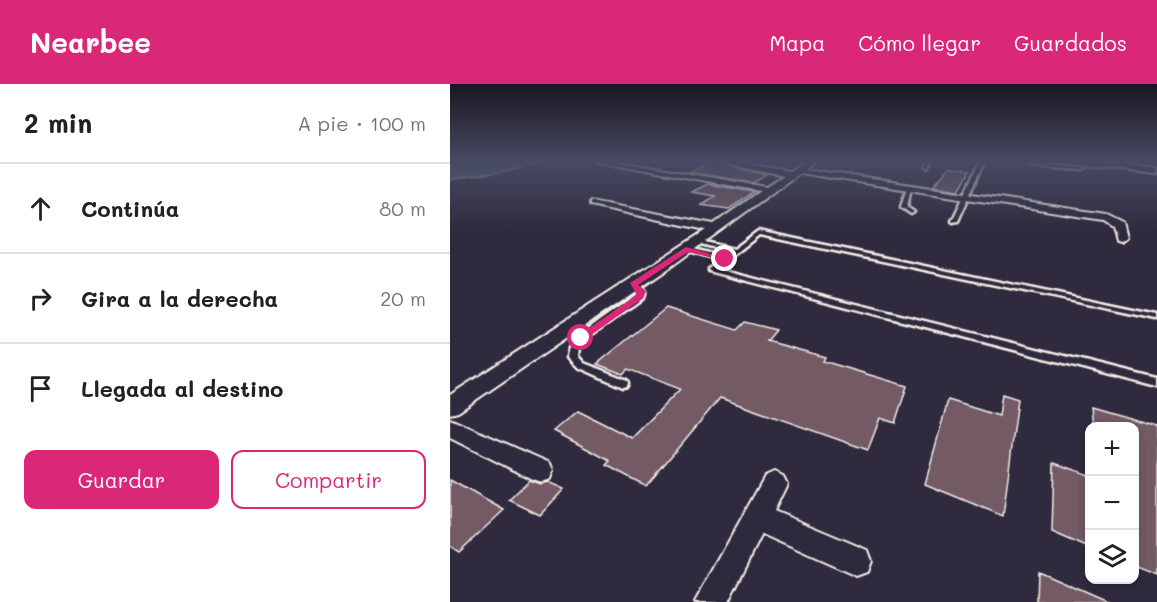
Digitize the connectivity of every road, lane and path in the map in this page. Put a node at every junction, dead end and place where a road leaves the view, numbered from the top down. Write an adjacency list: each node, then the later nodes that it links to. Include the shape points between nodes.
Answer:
1 (741, 185): 6 (street)
2 (775, 185): 6 (street)
3 (895, 185): 5 (street)
4 (973, 185): 7 (lane)
5 (909, 187): 7 (street); 9 (lane, via 904,207)
6 (769, 190): 11 (street)
7 (968, 196): 10 (lane); 12 (street, via 1106,217 1118,224)
8 (594, 203): 11 (street)
9 (911, 212)
10 (955, 221)
11 (715, 228): 13 (street)
12 (1120, 238)
13 (692, 246): 14 (lane); 15 (lane); 16 (street)
14 (735, 251): 15 (lane); 17 (lane, via 758,232)
15 (725, 259): 19 (lane, via 711,270)
16 (633, 285): 18 (lane, via 642,291 640,296 581,338 573,357 581,365); 20 (street)
17 (1157, 317)
18 (623, 383)
19 (1157, 383)
20 (450, 406)
21 (450, 428): 22 (street)
22 (541, 471)
23 (774, 484): 24 (street)
24 (756, 517): 25 (street); 26 (street)
25 (856, 561)
26 (711, 602)

